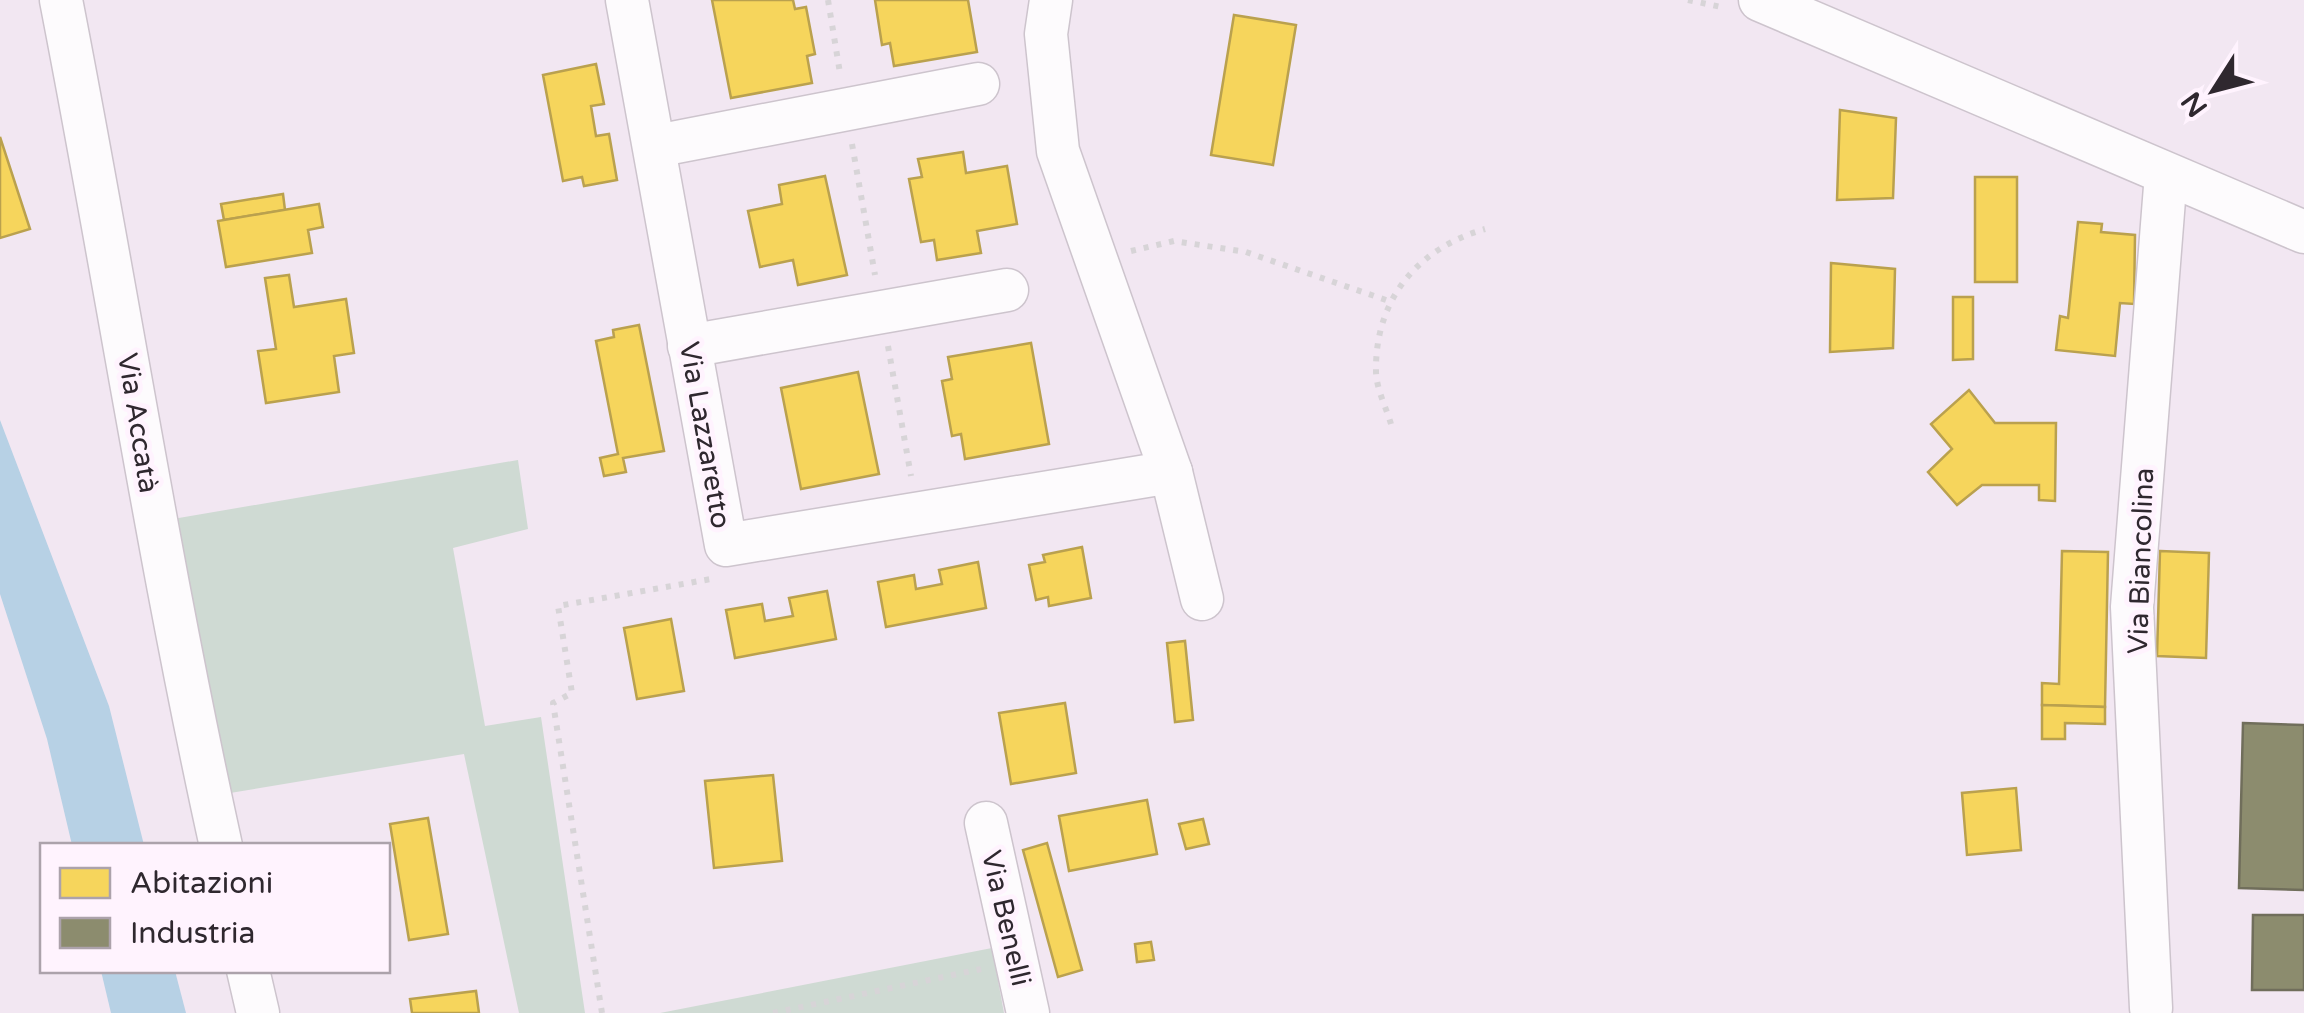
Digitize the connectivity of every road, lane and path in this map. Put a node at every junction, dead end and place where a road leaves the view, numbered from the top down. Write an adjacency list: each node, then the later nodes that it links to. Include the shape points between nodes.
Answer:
1 (61, 0): 18 (street, Via Accatà, via 174,632)
2 (627, 0): 6 (street, Via Lazzaretto)
3 (1050, 0): 10 (street, via 1046,34 1058,151)
4 (1760, 0): 7 (street)
5 (978, 84): 6 (street)
6 (656, 146): 13 (street, Via Lazzaretto)
7 (2166, 174): 9 (street); 21 (street, Via Biancolina, via 2132,607)
8 (1484, 229): 12 (path, via 1431,252)
9 (2304, 232)
10 (1099, 258): 12 (path, via 1174,241 1228,249); 15 (street)
11 (1006, 290): 13 (street)
12 (1389, 301): 14 (path, via 1376,375)
13 (689, 346): 15 (street, Via Lazzaretto, via 726,544)
14 (1390, 424)
15 (1171, 472): 16 (street)
16 (1202, 598)
17 (986, 824): 19 (street, Via Benelli)
18 (219, 843)
19 (1016, 961): 23 (path); 24 (street, Via Benelli)
20 (249, 973): 22 (street)
21 (2151, 1008)
22 (258, 1013)
23 (773, 1013)
24 (1028, 1013)

